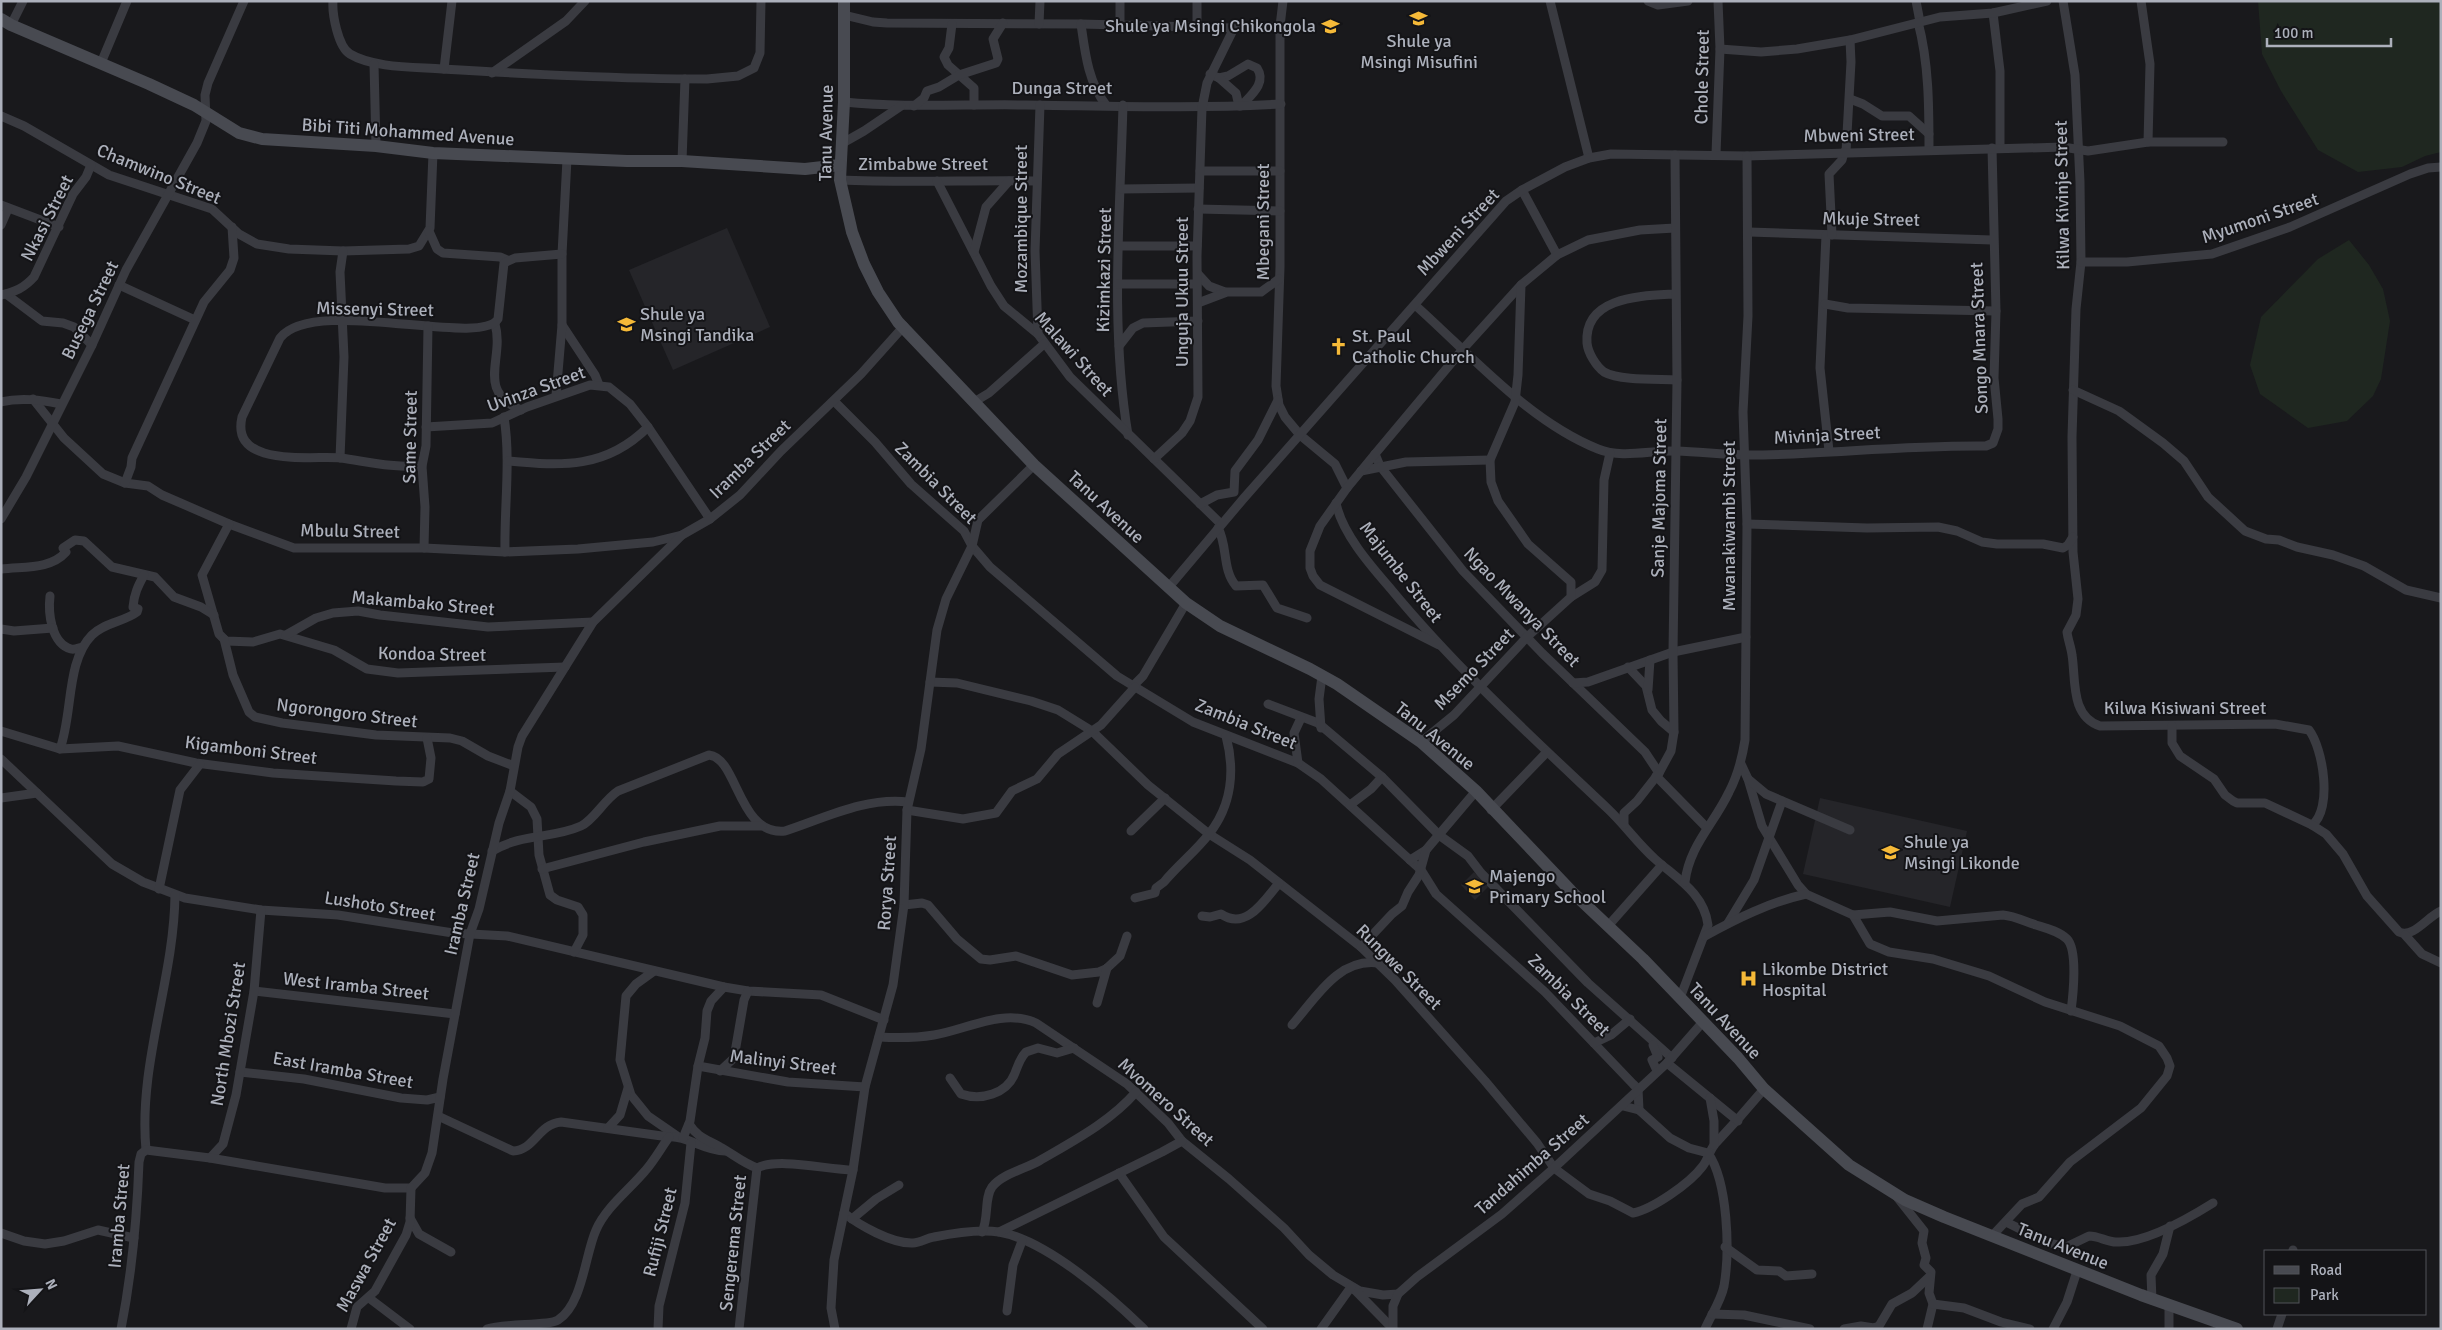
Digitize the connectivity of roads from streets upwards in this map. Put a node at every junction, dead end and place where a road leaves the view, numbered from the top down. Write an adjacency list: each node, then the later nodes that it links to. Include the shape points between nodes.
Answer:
1 (23, 1): 23 (street)
2 (127, 1): 35 (street)
3 (244, 1): 53 (street, Busega Street, via 208,83 205,95)
4 (333, 1): 36 (street, via 335,23 343,47 348,53)
5 (585, 1): 38 (street, via 566,21)
6 (761, 1): 41 (street, via 760,53 754,68 738,76)
7 (844, 1): 22 (street, Tanu Avenue)
8 (1040, 1): 27 (street)
9 (1120, 1): 29 (street)
10 (1197, 1): 31 (street)
11 (1283, 1): 30 (street, Mbegani Street)
12 (1550, 1): 68 (street)
13 (1648, 1): 14 (street, via 1658,6)
14 (1688, 1)
15 (1718, 1): 34 (street, Chole Street)
16 (1916, 1): 24 (street)
17 (2047, 1): 21 (street)
18 (2063, 1): 61 (street, Kilwa Kivinje Street, via 2075,75)
19 (2141, 1): 56 (street, via 2150,73)
20 (454, 3): 37 (street)
21 (1992, 13): 24 (street, via 1951,15); 60 (street, Songo Mnara Street, via 2000,71)
22 (844, 14): 25 (street, via 873,22); 43 (street, Tanu Avenue)
23 (6, 22): 35 (street, Bibi Titi Mohammed Avenue)
24 (1919, 22): 33 (street); 55 (street)
25 (952, 24): 26 (street); 39 (street, via 949,48 944,57)
26 (1003, 24): 27 (street); 39 (street, via 993,39 996,62)
27 (1039, 24): 28 (street)
28 (1081, 24): 29 (street); 47 (street, via 1089,70)
29 (1120, 25): 31 (street)
30 (1280, 26): 32 (street); 44 (street, Mbegani Street)
31 (1197, 27): 32 (street)
32 (1234, 28): 40 (street, Unguja Ukuu Street)
33 (1850, 40): 34 (street, via 1778,51); 42 (street)
34 (1720, 48): 65 (street, Chole Street)
35 (101, 63): 53 (street, Bibi Titi Mohammed Avenue)
36 (374, 64): 37 (street); 59 (street)
37 (444, 69): 38 (street)
38 (492, 74): 41 (street)
39 (959, 75): 45 (street, via 974,88); 50 (street, via 927,92)
40 (1215, 76): 51 (street, via 1236,93); 51 (street, via 1228,76 1248,64 1257,68 1260,82); 52 (street, Unguja Ukuu Street)
41 (685, 79): 70 (street)
42 (1850, 99): 55 (street, via 1882,116 1909,116); 63 (street)
43 (844, 102): 49 (street, Dunga Street); 58 (street, Tanu Avenue)
44 (1280, 104): 51 (street, Dunga Street); 75 (street, Mbegani Street)
45 (974, 105): 46 (street, Dunga Street); 50 (street, Dunga Street)
46 (1040, 105): 47 (street, Dunga Street); 79 (street, Mozambique Street)
47 (1106, 105): 48 (street, Dunga Street)
48 (1123, 105): 52 (street, Dunga Street); 81 (street, Kizimkazi Street)
49 (901, 106): 50 (street, Dunga Street); 58 (street)
50 (914, 106)
51 (1240, 106): 52 (street, Dunga Street)
52 (1202, 108): 74 (street, Unguja Ukuu Street)
53 (207, 114): 59 (street, Bibi Titi Mohammed Avenue, via 239,133 262,139); 83 (street, Busega Street, via 197,144)
54 (1, 116): 71 (street, Chamwino Street)
55 (1929, 134): 62 (street)
56 (2148, 142): 57 (street, Mbweni Street); 61 (street, Mbweni Street, via 2096,150)
57 (2223, 142)
58 (841, 144): 72 (street, Tanu Avenue)
59 (376, 146): 64 (street, Bibi Titi Mohammed Avenue)
60 (1996, 148): 61 (street, Mbweni Street); 62 (street, Mbweni Street); 94 (street, Songo Mnara Street)
61 (2078, 148): 102 (street, Kilwa Kivinje Street)
62 (1929, 150): 63 (street, Mbweni Street)
63 (1845, 152): 67 (street, Mbweni Street); 93 (street, via 1829,174)
64 (433, 153): 69 (street, Bibi Titi Mohammed Avenue); 91 (street)
65 (1716, 154): 66 (street, Mbweni Street); 67 (street, Mbweni Street)
66 (1675, 155): 68 (street, Mbweni Street, via 1637,152); 90 (street, Sanje Majoma Street)
67 (1747, 156): 92 (street, Mwanakiwambi Street)
68 (1589, 158): 82 (street, Mbweni Street)
69 (567, 159): 70 (street, Bibi Titi Mohammed Avenue); 99 (street)
70 (682, 160): 72 (street, Bibi Titi Mohammed Avenue, via 805,169)
71 (91, 165): 83 (street, Chamwino Street, via 141,187); 88 (street, Nkasi Street, via 73,194)
72 (840, 165): 76 (street, Tanu Avenue)
73 (2441, 167): 102 (street, Myumoni Street, via 2410,174 2290,227 2212,254 2127,262)
74 (1200, 171): 75 (street); 80 (street, Unguja Ukuu Street)
75 (1280, 171): 86 (street, Mbegani Street)
76 (840, 180): 77 (street, Zimbabwe Street); 122 (street, Tanu Avenue, via 852,232 864,264 878,292)
77 (937, 181): 78 (street, Zimbabwe Street); 98 (street, Malawi Street)
78 (1009, 181): 79 (street, Zimbabwe Street); 98 (street, via 986,207)
79 (1036, 181): 123 (street, Mozambique Street, via 1034,251)
80 (1199, 188): 81 (street); 85 (street, Unguja Ukuu Street)
81 (1121, 189): 95 (street, Kizimkazi Street)
82 (1522, 190): 100 (street); 114 (street, Mbweni Street, via 1506,201)
83 (168, 193): 89 (street, Chamwino Street, via 212,209); 107 (street, Busega Street)
84 (5, 207): 87 (street); 88 (street)
85 (1198, 209): 86 (street); 96 (street, Unguja Ukuu Street)
86 (1280, 211): 104 (street, Mbegani Street)
87 (1, 226)
88 (59, 227): 110 (street, Nkasi Street, via 34,277 26,286)
89 (232, 227): 97 (street, Chamwino Street, via 257,244); 116 (street, via 234,258 230,270 204,302)
90 (1675, 228): 100 (street, via 1607,235); 111 (street, Sanje Majoma Street)
91 (429, 231): 97 (street, Chamwino Street, via 414,248); 101 (street, via 443,253)
92 (1749, 232): 93 (street, Mkuje Street); 151 (street, Mwanakiwambi Street, via 1744,412)
93 (1829, 235): 94 (street, Mkuje Street); 113 (street)
94 (1992, 240): 115 (street, Songo Mnara Street)
95 (1120, 246): 96 (street); 105 (street, Kizimkazi Street)
96 (1197, 246): 103 (street, Unguja Ukuu Street)
97 (343, 251): 117 (street)
98 (974, 252): 123 (street, Malawi Street, via 998,299)
99 (562, 254): 101 (street); 120 (street)
100 (1557, 255): 108 (street)
101 (507, 260): 119 (street, via 503,265 499,314)
102 (2081, 262): 130 (street, Kilwa Kivinje Street)
103 (1197, 273): 106 (street, Unguja Ukuu Street); 109 (street, via 1208,286)
104 (1279, 279): 109 (street, via 1261,292); 134 (street, Mbegani Street, via 1275,378)
105 (1118, 284): 106 (street); 126 (street, Kizimkazi Street)
106 (1197, 284): 112 (street, Unguja Ukuu Street)
107 (119, 285): 116 (street); 125 (street, Busega Street)
108 (1521, 285): 127 (street); 131 (street)
109 (1225, 292): 112 (street)
110 (4, 294): 125 (street, via 42,321 74,327)
111 (1675, 294): 128 (street, Sanje Majoma Street); 128 (street, via 1633,298 1604,308 1593,316 1587,328 1587,346 1592,359 1604,372)
112 (1198, 303): 118 (street, Unguja Ukuu Street)
113 (1825, 304): 115 (street, via 1848,308); 148 (street, via 1820,368)
114 (1415, 305): 127 (street); 145 (street, Mbweni Street)
115 (1996, 311): 146 (street, Songo Mnara Street, via 1994,378 1998,429 1993,443 1986,446)
116 (195, 320): 160 (street)
117 (341, 321): 121 (street, Missenyi Street); 152 (street, via 344,357); 152 (street, Missenyi Street, via 299,325 285,331 240,424 248,442 267,454 304,459)
118 (1198, 321): 126 (street, via 1143,323 1133,328); 153 (street, Unguja Ukuu Street, via 1196,407 1182,433)
119 (495, 324): 121 (street, Missenyi Street, via 469,328); 139 (street, via 498,336 493,376 495,388 502,399)
120 (562, 325): 129 (street); 132 (street)
121 (428, 326): 142 (street, Same Street)
122 (904, 326): 135 (street, Iramba Street); 137 (street, Tanu Avenue)
123 (1038, 334): 124 (street, Malawi Street)
124 (1044, 344): 137 (street, via 989,393); 144 (street, Malawi Street, via 1070,377)
125 (92, 345): 138 (street, Busega Street)
126 (1120, 346): 144 (street, Kizimkazi Street)
127 (1463, 350): 131 (street); 150 (street)
128 (1677, 380): 147 (street, Sanje Majoma Street)
129 (599, 385): 132 (street, Uvinza Street); 143 (street, Uvinza Street, via 609,387 623,397)
130 (2073, 390): 170 (street, Kilwa Kisiwani Street); 181 (street, via 2119,411 2163,443 2184,461 2208,497 2245,531 2333,555 2364,566 2406,590)
131 (1515, 395): 149 (street, via 1579,440); 154 (street, via 1514,408)
132 (556, 396): 139 (street, Uvinza Street)
133 (33, 399): 136 (street); 138 (street); 141 (street, Mbulu Street)
134 (1278, 400): 145 (street, Mbegani Street, via 1285,417); 163 (street, via 1258,440 1235,470 1234,492)
135 (834, 401): 165 (street, Iramba Street, via 781,450 740,495); 171 (street, Zambia Street, via 911,484 959,526)
136 (1, 402)
137 (974, 402): 156 (street, Tanu Avenue)
138 (61, 404): 141 (street, Busega Street)
139 (521, 410): 140 (street, Uvinza Street)
140 (504, 416): 142 (street, Uvinza Street, via 482,425); 155 (street)
141 (51, 423): 160 (street, Mbulu Street, via 99,470); 164 (street, Busega Street, via 26,477)
142 (426, 427): 157 (street, Same Street)
143 (648, 427): 155 (street, via 632,442 590,462 543,464); 165 (street, Uvinza Street)
144 (1128, 435): 153 (street, Malawi Street)
145 (1300, 435): 161 (street, Mbegani Street, via 1335,464); 168 (street, Mbweni Street)
146 (1910, 446): 148 (street, Mivinja Street)
147 (1677, 451): 149 (street, Mivinja Street); 151 (street, Mivinja Street); 194 (street, Sanje Majoma Street)
148 (1829, 451): 151 (street, Mivinja Street)
149 (1610, 453): 180 (street, Msemo Street, via 1604,480 1602,570 1595,582)
150 (1375, 454): 158 (street, Ngao Mwanya Street); 159 (street)
151 (1746, 455): 167 (street, Mwanakiwambi Street)
152 (340, 458): 157 (street, Missenyi Street, via 388,466)
153 (1154, 459): 163 (street, Malawi Street)
154 (1490, 460): 158 (street, via 1414,461); 180 (street, via 1491,482 1498,501 1528,544 1571,582)
155 (508, 461): 174 (street)
156 (1034, 465): 171 (street, Rorya Street, via 982,515 976,525); 178 (street, Tanu Avenue)
157 (422, 466): 173 (street, Same Street)
158 (1382, 468): 159 (street); 189 (street, Ngao Mwanya Street, via 1448,554)
159 (1361, 471): 161 (street)
160 (124, 482): 166 (street, Mbulu Street, via 148,486 162,496)
161 (1347, 488): 162 (street)
162 (1336, 503): 192 (street, Majumbe Street, via 1344,527); 192 (street, via 1314,536 1310,551 1312,576 1320,585)
163 (1200, 504): 168 (street, Malawi Street)
164 (1, 519)
165 (710, 519): 169 (street, Iramba Street)
166 (228, 524): 173 (street, Mbulu Street, via 294,548); 183 (street, via 202,575)
167 (1747, 524): 172 (street, via 1938,527 1982,542); 190 (street, Mwanakiwambi Street)
168 (1219, 526): 178 (street, Mbweni Street); 184 (street, Malawi Street, via 1230,578 1236,586 1263,585 1276,608)
169 (682, 535): 174 (street, Mbulu Street, via 653,542); 185 (street, Iramba Street)
170 (2073, 535): 172 (street); 175 (street, Kilwa Kisiwani Street)
171 (972, 546): 199 (street, Rorya Street, via 946,599 937,630); 201 (street, Zambia Street, via 995,572 1088,653)
172 (2066, 547): 175 (street)
173 (424, 548): 174 (street, Mbulu Street)
174 (505, 552)
175 (2074, 568): 206 (street, Kilwa Kisiwani Street, via 2077,608 2066,632 2072,654 2075,690 2083,714 2100,726)
176 (1, 569): 177 (street, via 24,569 48,563 66,552 63,548 68,543 80,540 112,567)
177 (144, 575): 183 (street, via 158,579 174,598 201,607); 193 (street, via 137,585 133,607 138,609 137,612 102,628)
178 (1168, 588): 182 (street, Tanu Avenue)
179 (50, 596): 186 (street)
180 (1571, 597): 189 (street, Msemo Street)
181 (2441, 598)
182 (1186, 603): 198 (street, Tanu Avenue, via 1220,626); 201 (street)
183 (214, 616): 191 (street, via 219,634)
184 (1307, 618)
185 (593, 622): 188 (street, Makambako Street, via 488,627 358,611 333,612); 196 (street, Iramba Street)
186 (53, 628): 187 (street); 193 (street, via 65,646 74,650)
187 (1, 629)
188 (286, 635): 191 (street, Kondoa Street, via 274,634 251,642); 196 (street, Kondoa Street, via 334,650 359,666 378,671 474,672)
189 (1527, 637): 200 (street, Ngao Mwanya Street); 202 (street, Msemo Street)
190 (1746, 637): 194 (street); 219 (street, Mwanakiwambi Street, via 1746,723)
191 (224, 639): 212 (street, Ngorongoro Street, via 233,675 253,716 282,723)
192 (1439, 645): 202 (street, Majumbe Street)
193 (82, 647): 214 (street)
194 (1673, 652): 195 (street); 210 (street, Sanje Majoma Street)
195 (1650, 660): 197 (street); 203 (street)
196 (565, 667): 220 (street, Iramba Street, via 522,736)
197 (1628, 667): 200 (street, via 1588,682); 203 (street)
198 (1322, 676): 207 (street, via 1319,699); 213 (street, Tanu Avenue)
199 (930, 682): 209 (street, Rungwe Street, via 958,683 1031,701 1058,710); 231 (street, Rorya Street, via 921,748)
200 (1573, 683): 221 (street, Ngao Mwanya Street, via 1645,752)
201 (1134, 687): 209 (street, via 1108,718); 211 (street, Zambia Street, via 1193,722)
202 (1480, 688): 213 (street, Msemo Street, via 1454,715); 215 (street, Majumbe Street)
203 (1648, 690): 210 (street, via 1652,710)
204 (1268, 704): 205 (street)
205 (1301, 718): 207 (street, via 1313,720); 217 (street, via 1294,733)
206 (2172, 726): 236 (street, via 2172,743 2180,756 2214,779 2233,801 2265,802); 236 (street, Kilwa Kisiwani Street, via 2275,724 2309,730 2317,744 2324,801 2320,817)
207 (1321, 728): 222 (street)
208 (1, 731): 214 (street, Kigamboni Street)
209 (1092, 731): 228 (street, Rungwe Street); 231 (street, via 1058,754 1037,779 1012,791 992,815 963,819)
210 (1674, 732): 221 (street, Sanje Majoma Street, via 1670,751)
211 (1226, 736): 217 (street, Zambia Street); 241 (street, via 1232,777 1224,807)
212 (427, 738): 218 (street, Kigamboni Street, via 430,777 424,782 273,773); 220 (street, Ngorongoro Street, via 462,741)
213 (1420, 742): 225 (street, Tanu Avenue)
214 (60, 749): 218 (street, Kigamboni Street, via 118,746)
215 (1547, 752): 232 (street); 233 (street, Majumbe Street)
216 (1, 759): 226 (street, Lushoto Street)
217 (1298, 763): 230 (street, Zambia Street)
218 (200, 764): 253 (street, via 180,790)
219 (1742, 764): 223 (street); 238 (street, Mwanakiwambi Street, via 1729,794)
220 (514, 766): 224 (street, Iramba Street)
221 (1657, 774): 234 (street, Sanje Majoma Street); 238 (street, Ngao Mwanya Street)
222 (1382, 777): 230 (street); 243 (street)
223 (1748, 779): 229 (street, via 1763,793); 244 (street)
224 (510, 791): 242 (street, via 530,807 537,819); 246 (street, Iramba Street)
225 (1476, 791): 232 (street, Tanu Avenue); 243 (street)
226 (37, 793): 227 (street); 253 (street, Lushoto Street, via 112,864)
227 (1, 798)
228 (1164, 798): 240 (street); 241 (street, Rungwe Street)
229 (1782, 801): 239 (street); 244 (street)
230 (1350, 805): 247 (street, Zambia Street)
231 (908, 806): 237 (street, via 891,800 866,804 785,831 775,832); 257 (street, Rorya Street)
232 (1491, 810): 263 (street, Tanu Avenue)
233 (1612, 813): 234 (street); 235 (street, Majumbe Street)
234 (1624, 813): 235 (street)
235 (1624, 824): 248 (street, Majumbe Street)
236 (2312, 825): 265 (street, via 2336,844 2367,896)
237 (762, 826): 242 (street, via 748,810 720,760 709,755 618,791 584,825); 249 (street, via 720,826)
238 (1707, 828): 251 (street, Mwanakiwambi Street, via 1687,864)
239 (1850, 830)
240 (1131, 831)
241 (1209, 834): 252 (street, Rungwe Street, via 1250,860); 256 (street, via 1156,888 1155,893)
242 (539, 835): 246 (street, via 516,839); 249 (street)
243 (1439, 835): 245 (street); 282 (street, via 1468,856 1588,983)
244 (1768, 838): 255 (street); 262 (street, via 1754,880)
245 (1426, 850): 247 (street); 250 (street)
246 (492, 851): 264 (street, Iramba Street)
247 (1410, 860): 250 (street, Zambia Street)
248 (1662, 865): 251 (street, Majumbe Street); 263 (street)
249 (542, 869): 269 (street, via 553,897 578,907 583,915 583,935)
250 (1421, 870): 268 (street, via 1399,911 1392,914); 287 (street, Zambia Street, via 1436,894 1534,981)
251 (1685, 882): 267 (street, Majumbe Street, via 1707,915)
252 (1279, 884): 261 (street, via 1259,907 1241,919 1230,920 1221,914); 268 (street, Rungwe Street)
253 (159, 889): 254 (street, Lushoto Street)
254 (175, 894): 258 (street, Lushoto Street, via 201,902); 311 (street, via 165,984 148,1075)
255 (1806, 894): 260 (street); 262 (street, via 1782,900)
256 (1136, 898)
257 (904, 905): 272 (street, via 928,905 957,939 984,960 1016,956 1074,975); 281 (street, Rorya Street, via 893,985)
258 (261, 910): 264 (street, Lushoto Street, via 315,912); 275 (street, North Mbozi Street)
259 (2441, 911): 265 (street, via 2411,934)
260 (1853, 915): 279 (street, via 1870,944 1878,949 1933,959 1990,976); 279 (street, via 1890,912 1937,921 2002,915 2052,930 2065,937 2071,945 2074,986)
261 (1202, 916)
262 (1728, 924): 267 (street)
263 (1608, 926): 277 (street, Tanu Avenue)
264 (470, 934): 269 (street, Lushoto Street, via 507,936); 280 (street, Iramba Street)
265 (2405, 934): 271 (street, via 2422,954)
266 (1127, 936): 272 (street, via 1120,956)
267 (1705, 936): 277 (street, Majumbe Street)
268 (1362, 947): 270 (street, Rungwe Street)
269 (574, 952): 273 (street, Lushoto Street)
270 (1378, 963): 284 (street, via 1362,962 1344,969); 315 (street, Rungwe Street, via 1485,1081)
271 (2441, 963)
272 (1107, 968): 278 (street)
273 (654, 971): 274 (street, Lushoto Street); 296 (street, via 636,984 625,1000 620,1060)
274 (724, 988): 276 (street, Lushoto Street); 290 (street, Rufiji Street, via 715,995 707,1011)
275 (254, 991): 280 (street, West Iramba Street); 293 (street, North Mbozi Street)
276 (748, 991): 281 (street, Lushoto Street, via 820,995); 291 (street, via 734,1058)
277 (1680, 998): 283 (street, Tanu Avenue)
278 (1096, 1003)
279 (2071, 1011): 325 (street, via 2149,1039 2164,1052 2169,1071 2164,1082 2141,1108 2070,1162 2039,1197 2022,1204)
280 (454, 1014): 300 (street, Iramba Street)
281 (884, 1020): 285 (street, Rorya Street)
282 (1630, 1020): 286 (street); 287 (street)
283 (1702, 1023): 289 (street, Tandahimba Street); 298 (street, Tanu Avenue)
284 (1292, 1025)
285 (879, 1037): 288 (street, Mvomero Street, via 932,1036 995,1020 1018,1018 1036,1023); 295 (street, Rorya Street)
286 (1648, 1038): 289 (street); 292 (street, via 1658,1052 1658,1057 1652,1060)
287 (1594, 1043): 297 (street, Zambia Street)
288 (1074, 1048): 294 (street, via 1057,1054 1038,1048 1026,1052 1015,1074 1003,1088 987,1096 975,1098 961,1094); 299 (street, Mvomero Street)
289 (1670, 1060): 292 (street, Tandahimba Street); 301 (street)
290 (698, 1066): 291 (street, Malinyi Street); 306 (street, Rufiji Street)
291 (720, 1071): 295 (street, Malinyi Street, via 796,1083)
292 (1657, 1071): 297 (street, Tandahimba Street)
293 (240, 1072): 300 (street, East Iramba Street, via 304,1079 401,1098 427,1100); 313 (street, North Mbozi Street, via 223,1144)
294 (950, 1078)
295 (865, 1087): 316 (street, Rorya Street)
296 (628, 1088): 307 (street, via 620,1115); 308 (street, via 648,1116)
297 (1638, 1089): 302 (street, Tandahimba Street); 303 (street)
298 (1764, 1089): 305 (street, Rungwe Street); 320 (street, Tanu Avenue, via 1849,1165)
299 (1136, 1092): 309 (street, Mvomero Street); 327 (street, via 1100,1124 993,1186 988,1194 987,1220)
300 (440, 1097): 304 (street, Iramba Street)
301 (1709, 1097): 305 (street); 310 (street, via 1714,1121)
302 (1623, 1106): 303 (street); 315 (street, Tandahimba Street)
303 (1639, 1110): 310 (street, via 1670,1138 1689,1148)
304 (438, 1116): 307 (street, via 513,1151 528,1145 546,1125 554,1122); 319 (street, Iramba Street, via 425,1173)
305 (1738, 1121): 310 (street, Rungwe Street)
306 (689, 1124): 308 (street, Rufiji Street); 312 (street, via 702,1139)
307 (608, 1128): 308 (street)
308 (680, 1139): 312 (street, via 712,1150); 350 (street, via 602,1219 590,1246 584,1274 569,1308 559,1320); 351 (street, Rufiji Street, via 686,1203 659,1306)
309 (1182, 1141): 317 (street); 338 (street, Mvomero Street, via 1284,1228 1308,1255)
310 (1711, 1149): 315 (street, Rungwe Street, via 1701,1169 1686,1183 1648,1208 1633,1212 1588,1194); 333 (street, via 1723,1190)
311 (146, 1150): 313 (street, Iramba Street); 331 (street, Iramba Street, via 139,1162)
312 (725, 1150): 314 (street)
313 (210, 1158): 319 (street, Iramba Street, via 368,1186)
314 (757, 1168): 316 (street, Sengerema Street, via 768,1164 789,1164); 352 (street, Sengerema Street)
315 (1554, 1168): 339 (street, Tandahimba Street, via 1502,1214)
316 (853, 1170): 322 (street, Rorya Street)
317 (1119, 1173): 328 (street); 355 (street, via 1164,1237)
318 (899, 1185): 324 (street)
319 (411, 1188): 323 (street, Maswa Street)
320 (1894, 1193): 330 (street, Tanu Avenue); 337 (street, via 1924,1230 1924,1265 1931,1272)
321 (2213, 1203): 326 (street)
322 (844, 1213): 324 (street); 353 (street, Rorya Street, via 834,1260 831,1308)
323 (410, 1218): 334 (street, via 419,1234); 340 (street, Maswa Street, via 406,1235)
324 (852, 1219): 327 (street, via 906,1243)
325 (2006, 1222): 326 (street, via 2066,1248 2089,1236 2130,1242); 330 (street)
326 (2170, 1226): 341 (street, via 2163,1254 2151,1275)
327 (982, 1232): 328 (street)
328 (999, 1232): 332 (street)
329 (1, 1234): 331 (street, via 45,1244 98,1230)
330 (1992, 1236): 335 (street, Tanu Avenue)
331 (134, 1238): 347 (street, Iramba Street)
332 (1022, 1240): 344 (street, via 1013,1265); 354 (street, via 1073,1268)
333 (1725, 1247): 336 (street, via 1757,1270 1779,1271 1786,1276); 345 (street, via 1724,1286)
334 (451, 1252)
335 (2077, 1271): 341 (street, Tanu Avenue); 363 (street, via 2067,1302)
336 (1812, 1274)
337 (1930, 1278): 342 (street, via 1929,1296); 360 (street, via 1892,1304 1879,1326)
338 (1353, 1289): 339 (street, Mvomero Street, via 1384,1295); 356 (street); 357 (street)
339 (1398, 1294): 357 (street, via 1393,1306)
340 (369, 1298): 348 (street, Maswa Street, via 357,1307); 349 (street)
341 (2152, 1300): 343 (street, Tanu Avenue)
342 (1933, 1304): 361 (street); 362 (street, via 1964,1308)
343 (2169, 1306): 364 (street); 365 (street, Tanu Avenue)
344 (1007, 1311)
345 (1712, 1314): 358 (street); 359 (street, via 1744,1315)
346 (2282, 1315): 366 (street)
347 (121, 1329)
348 (351, 1329)
349 (410, 1329)
350 (487, 1329)
351 (658, 1329)
352 (739, 1329)
353 (835, 1329)
354 (1144, 1329)
355 (1264, 1329)
356 (1321, 1329)
357 (1393, 1329)
358 (1705, 1329)
359 (1810, 1329)
360 (1844, 1329)
361 (1927, 1329)
362 (2030, 1329)
363 (2053, 1329)
364 (2169, 1329)
365 (2237, 1329)
366 (2277, 1329)

